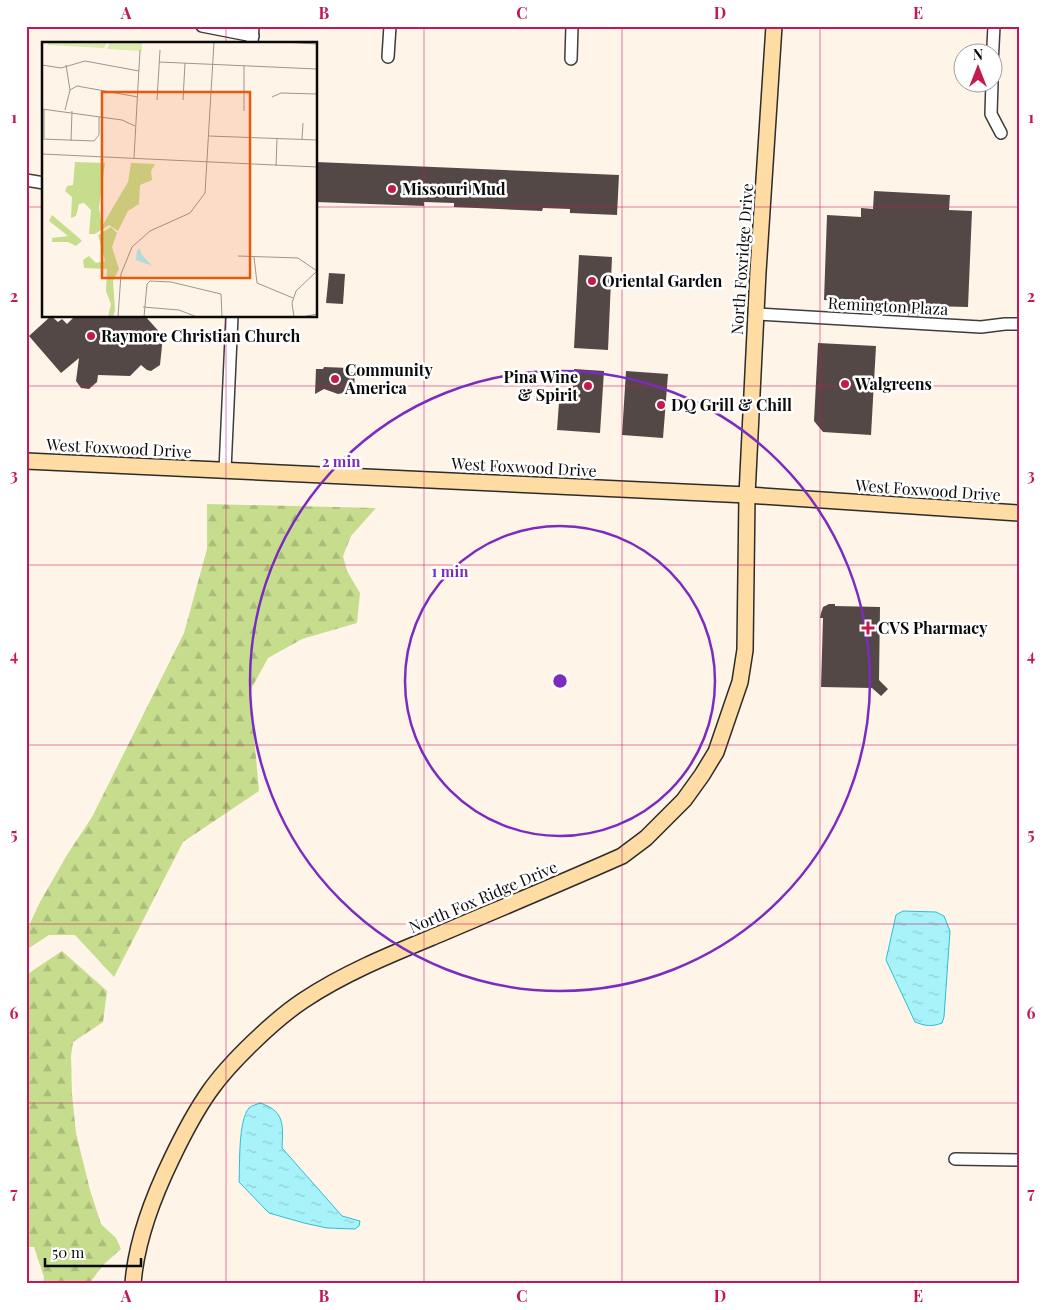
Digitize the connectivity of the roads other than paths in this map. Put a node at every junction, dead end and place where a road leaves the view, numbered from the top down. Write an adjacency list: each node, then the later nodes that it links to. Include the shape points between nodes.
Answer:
1 (202, 26): 6 (street)
2 (390, 26): 8 (street)
3 (572, 26): 9 (street)
4 (774, 26): 14 (street, North Foxridge Drive)
5 (994, 26): 7 (street)
6 (253, 35)
7 (993, 42)
8 (388, 57)
9 (571, 59)
10 (992, 92): 11 (street, via 991,114)
11 (1001, 133)
12 (26, 180): 13 (street)
13 (42, 183)
14 (756, 314): 16 (street, Remington Plaza, via 981,327); 19 (street, North Foxridge Drive)
15 (232, 318): 18 (street)
16 (1019, 324)
17 (26, 461): 18 (street, West Foxwood Drive)
18 (225, 470): 19 (street, West Foxwood Drive)
19 (747, 495): 20 (street, West Foxwood Drive); 23 (street, North Fox Ridge Drive, via 745,650 740,682 716,752 684,800 646,838 622,856 351,974 304,1000 272,1026 210,1090 188,1126 157,1189 143,1234)
20 (1019, 514)
21 (956, 1158): 22 (street)
22 (1019, 1160)
23 (133, 1284)

